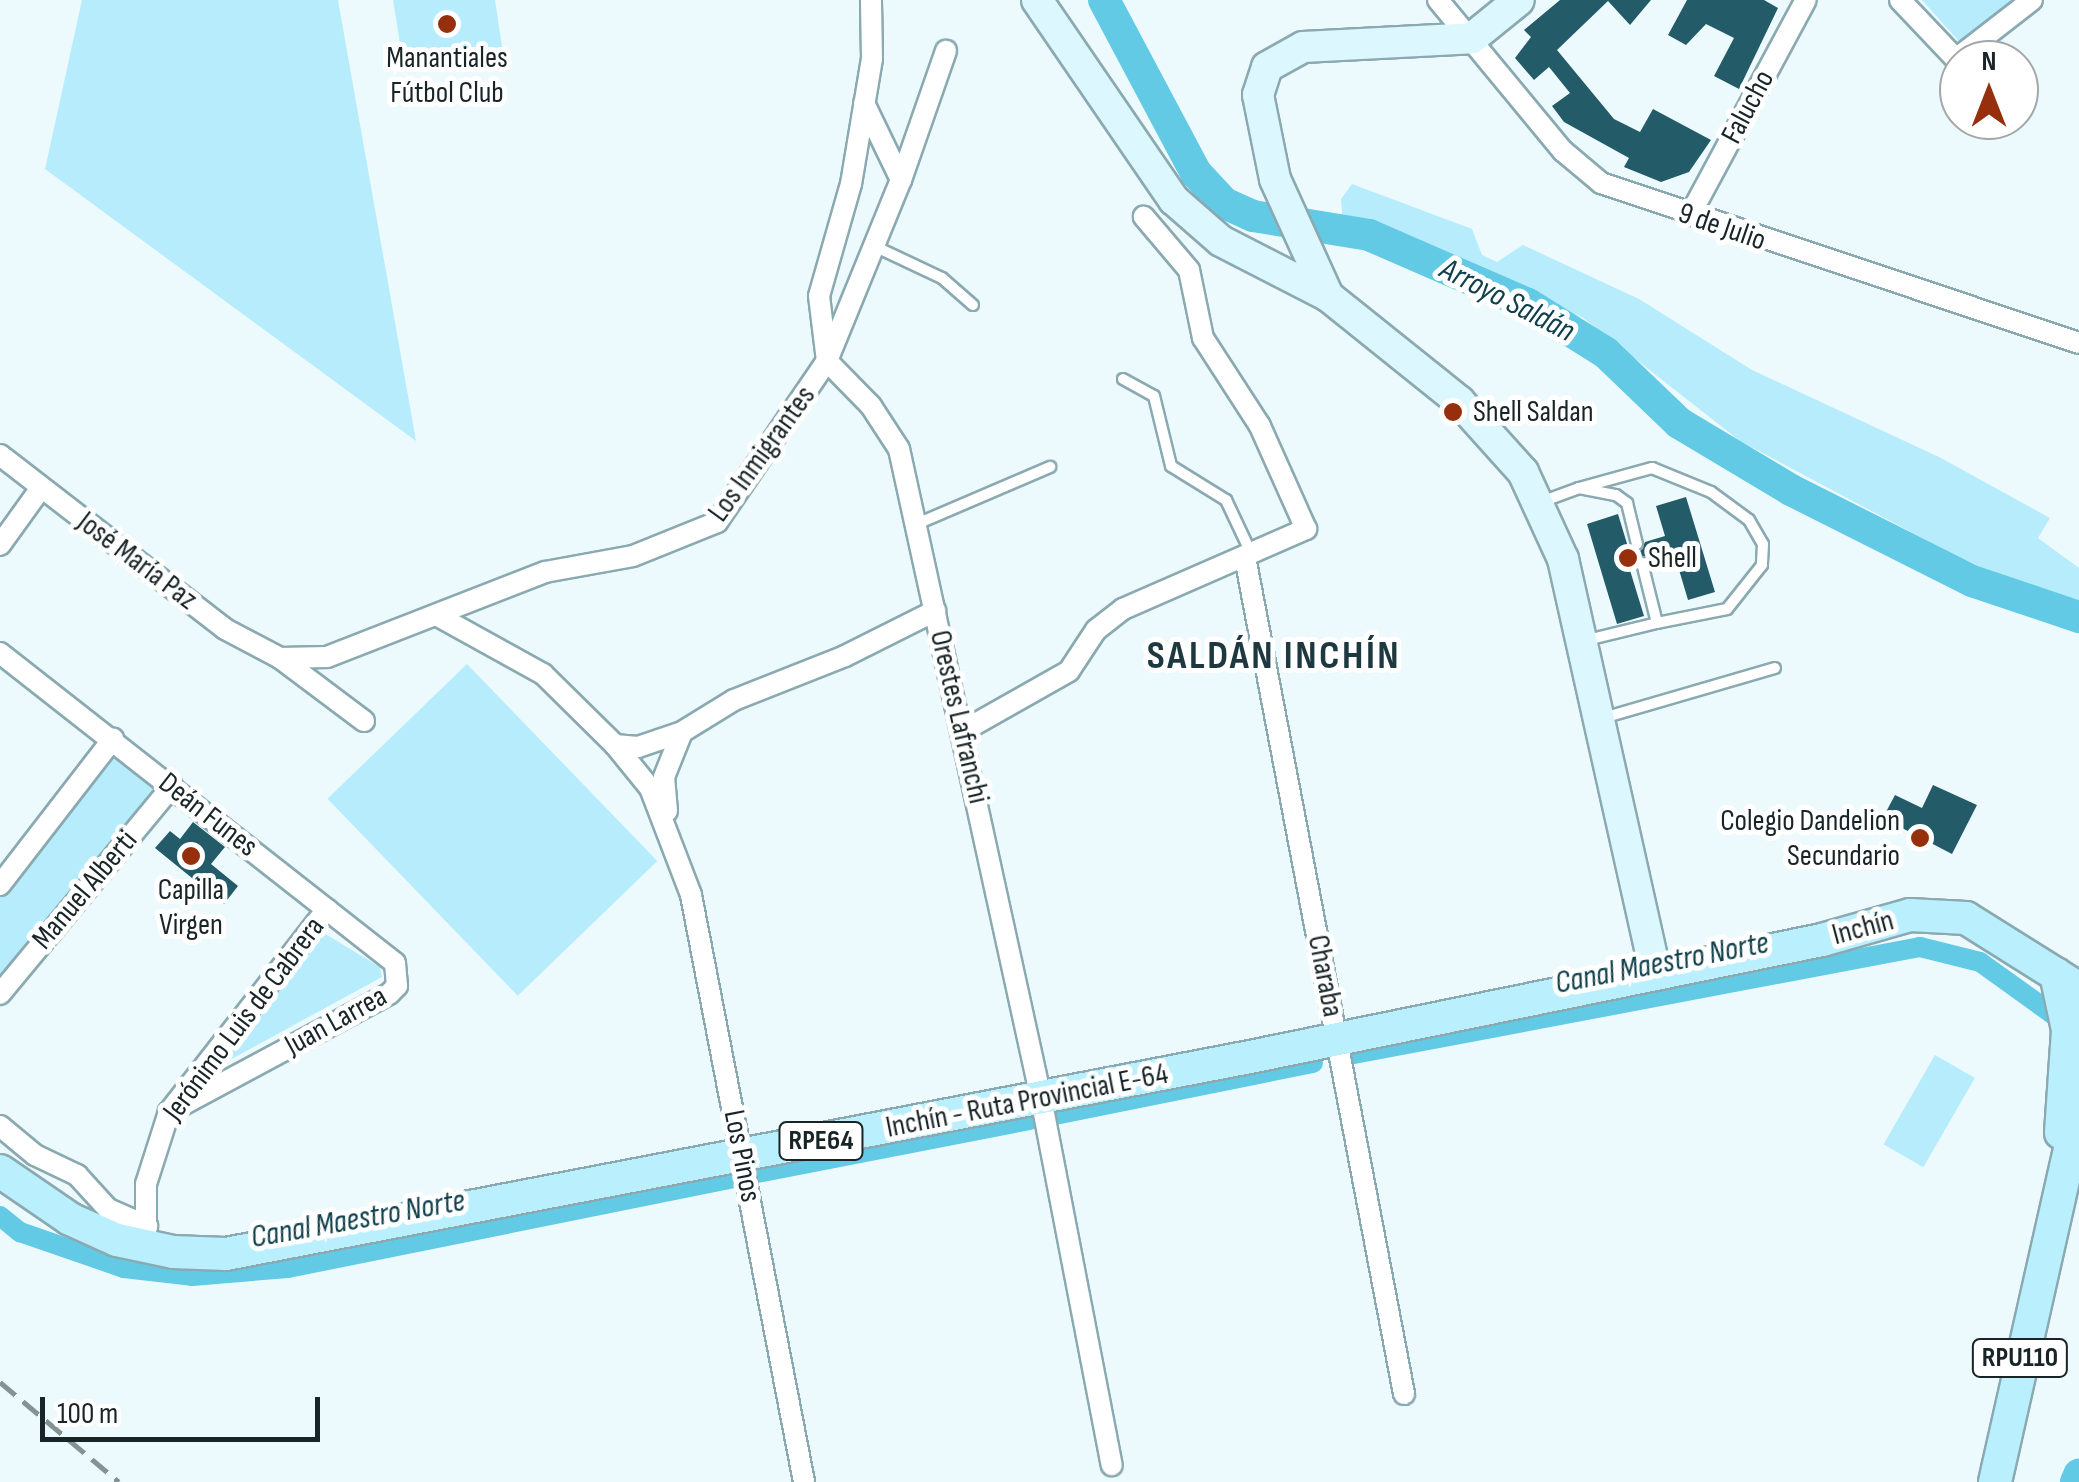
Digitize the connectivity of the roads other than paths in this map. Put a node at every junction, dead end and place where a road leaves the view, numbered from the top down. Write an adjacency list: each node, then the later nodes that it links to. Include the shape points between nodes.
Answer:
1 (871, 0): 10 (street, Los Inmigrantes, via 873,46)
2 (1038, 0): 16 (main road, via 1174,200 1222,241)
3 (1438, 0): 8 (street, 9 de Julio)
4 (1518, 0): 8 (main road)
5 (1806, 0): 12 (street, Falucho)
6 (1900, 0): 7 (street, via 1956,59)
7 (2032, 0)
8 (1472, 38): 12 (street, 9 de Julio, via 1584,171 1626,194); 15 (main road, via 1302,47 1267,66 1258,95 1275,179)
9 (946, 51): 11 (street)
10 (864, 103): 11 (street); 20 (street, Los Inmigrantes, via 852,184 819,296)
11 (902, 180): 14 (street)
12 (1690, 215): 19 (street, 9 de Julio)
13 (1144, 218): 30 (street, via 1189,270 1203,338 1260,426 1308,522)
14 (874, 246): 18 (lane, via 942,278); 20 (street)
15 (1302, 247): 16 (main road, via 1293,267); 17 (main road)
16 (1271, 267): 17 (main road)
17 (1328, 296): 26 (main road, via 1497,437)
18 (973, 305)
19 (2079, 342)
20 (827, 362): 27 (street, Orestes Lafranchi, via 895,438); 33 (street, Los Inmigrantes, via 736,496 702,532 633,556 545,572)
21 (1123, 378): 30 (lane, via 1154,396 1168,460 1226,500)
22 (0, 455): 24 (street, José María Paz)
23 (1050, 468): 27 (lane)
24 (42, 488): 29 (street); 37 (street, José María Paz, via 225,629)
25 (1579, 488): 26 (lane); 28 (lane, via 1627,504); 34 (lane, via 1652,468 1711,492 1749,520 1763,544 1762,565 1728,609)
26 (1540, 502): 35 (main road, via 1563,559)
27 (916, 524): 32 (street, Orestes Lafranchi)
28 (1638, 544)
29 (0, 546)
30 (1248, 556): 41 (street, via 1122,610 1096,630 1068,671); 53 (street, Charaba)
31 (1642, 563): 34 (lane)
32 (935, 610): 41 (street, Orestes Lafranchi); 42 (street, via 845,656 734,700)
33 (440, 616): 37 (street, Los Inmigrantes, via 327,657); 44 (street, Los Pinos, via 543,674)
34 (1658, 623): 35 (lane)
35 (1582, 641): 39 (main road)
36 (0, 653): 43 (street, Deán Funes)
37 (280, 658): 40 (street, José María Paz)
38 (1775, 668): 39 (lane)
39 (1597, 720): 49 (main road)
40 (364, 721)
41 (964, 731): 54 (street, Orestes Lafranchi)
42 (682, 732): 44 (street, via 638,747); 46 (street, Los Pinos, via 664,777)
43 (112, 739): 45 (street, Deán Funes); 47 (street)
44 (615, 745): 46 (street, Los Pinos, via 650,788)
45 (172, 786): 48 (street, Deán Funes); 51 (street, Manuel Alberti)
46 (671, 832): 58 (street, Los Pinos, via 691,895)
47 (0, 885)
48 (327, 909): 52 (street, Deán Funes, via 395,963); 56 (street, Jerónimo Luis de Cabrera)
49 (1656, 975): 50 (main road, Inchín / RPU110, via 1926,914 1979,924); 53 (main road, Inchín - Ruta Provincial E-64 / RPE64)
50 (2067, 982): 60 (main road, RPU110, via 2068,1042)
51 (2, 986)
52 (397, 986): 56 (street, Juan Larrea)
53 (1337, 1039): 54 (main road, Inchín - Ruta Provincial E-64 / RPE64); 62 (street, Charaba)
54 (1041, 1098): 58 (main road, Inchín - Ruta Provincial E-64 / RPE64); 63 (street, Orestes Lafranchi)
55 (2079, 1108): 60 (main road, RPU110)
56 (169, 1112): 61 (street, Jerónimo Luis de Cabrera, via 146,1184)
57 (0, 1126): 61 (street, via 34,1155 78,1175)
58 (743, 1156): 61 (main road, Inchín - Ruta Provincial E-64 / RPE64, via 260,1250 198,1254); 64 (street, Los Pinos)
59 (0, 1171): 61 (main road, Inchín - Ruta Provincial E-64 / RPE64, via 70,1219)
60 (2048, 1234): 65 (main road, RPU110)
61 (146, 1237)
62 (1404, 1394)
63 (1112, 1465)
64 (804, 1482)
65 (1995, 1482)

